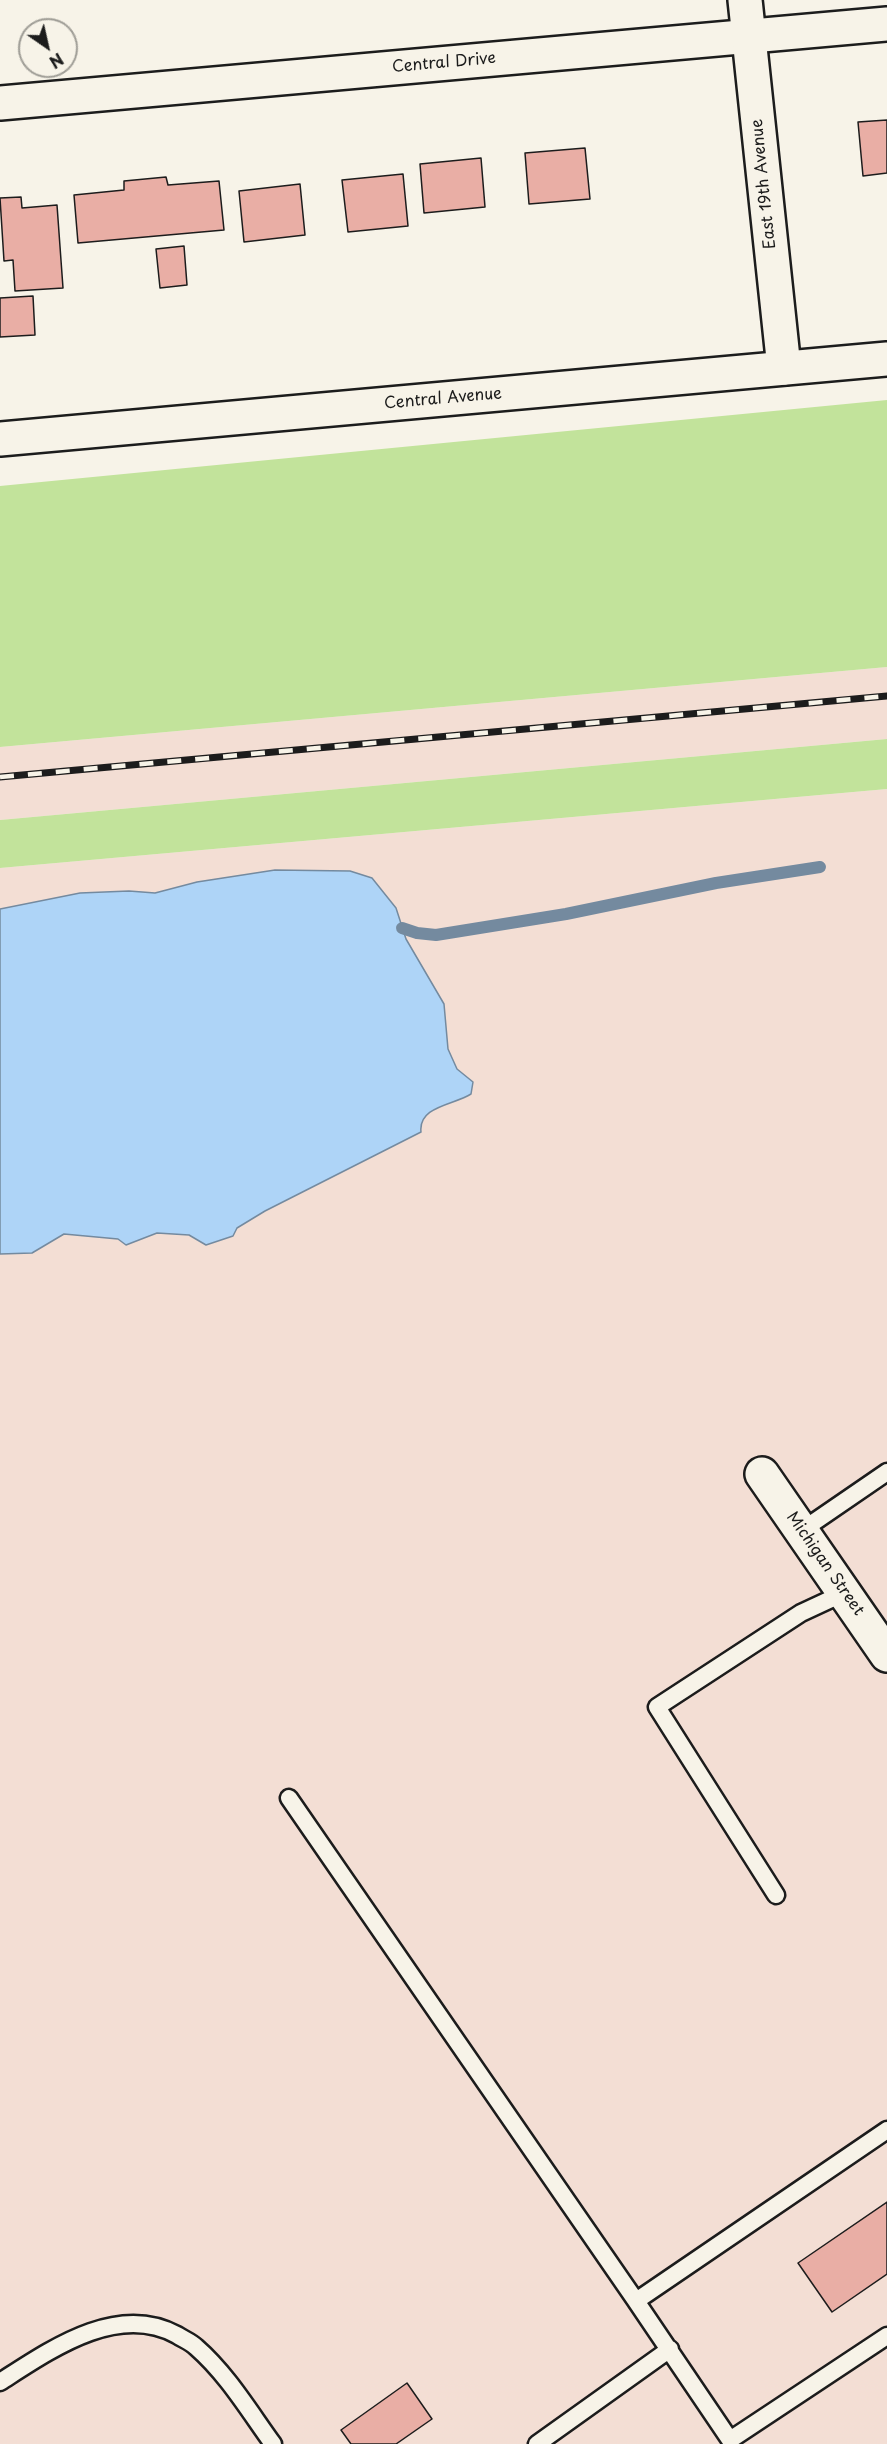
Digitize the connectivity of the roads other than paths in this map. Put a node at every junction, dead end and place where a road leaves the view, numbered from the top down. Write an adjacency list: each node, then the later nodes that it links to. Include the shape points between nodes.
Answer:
1 (745, 0): 3 (street, East 19th Avenue)
2 (887, 24): 3 (street, Central Drive)
3 (749, 36): 4 (street, Central Drive); 6 (street, East 19th Avenue)
4 (0, 102)
5 (887, 359): 6 (street, Central Avenue)
6 (784, 369): 7 (street, Central Avenue)
7 (0, 439)
8 (887, 1472): 10 (lane)
9 (762, 1474): 10 (street, Michigan Street)
10 (801, 1531): 11 (street, Michigan Street)
11 (844, 1593): 12 (street, Michigan Street); 14 (lane, via 801,1613 657,1707)
12 (887, 1655)
13 (290, 1798): 16 (lane)
14 (776, 1895)
15 (887, 2130): 16 (lane)
16 (636, 2301): 18 (lane)
17 (887, 2336): 20 (lane)
18 (670, 2349): 20 (lane); 22 (lane)
19 (0, 2382): 21 (lane, via 85,2334 123,2323 162,2327 195,2346 227,2380)
20 (731, 2442)
21 (273, 2444)
22 (537, 2444)

